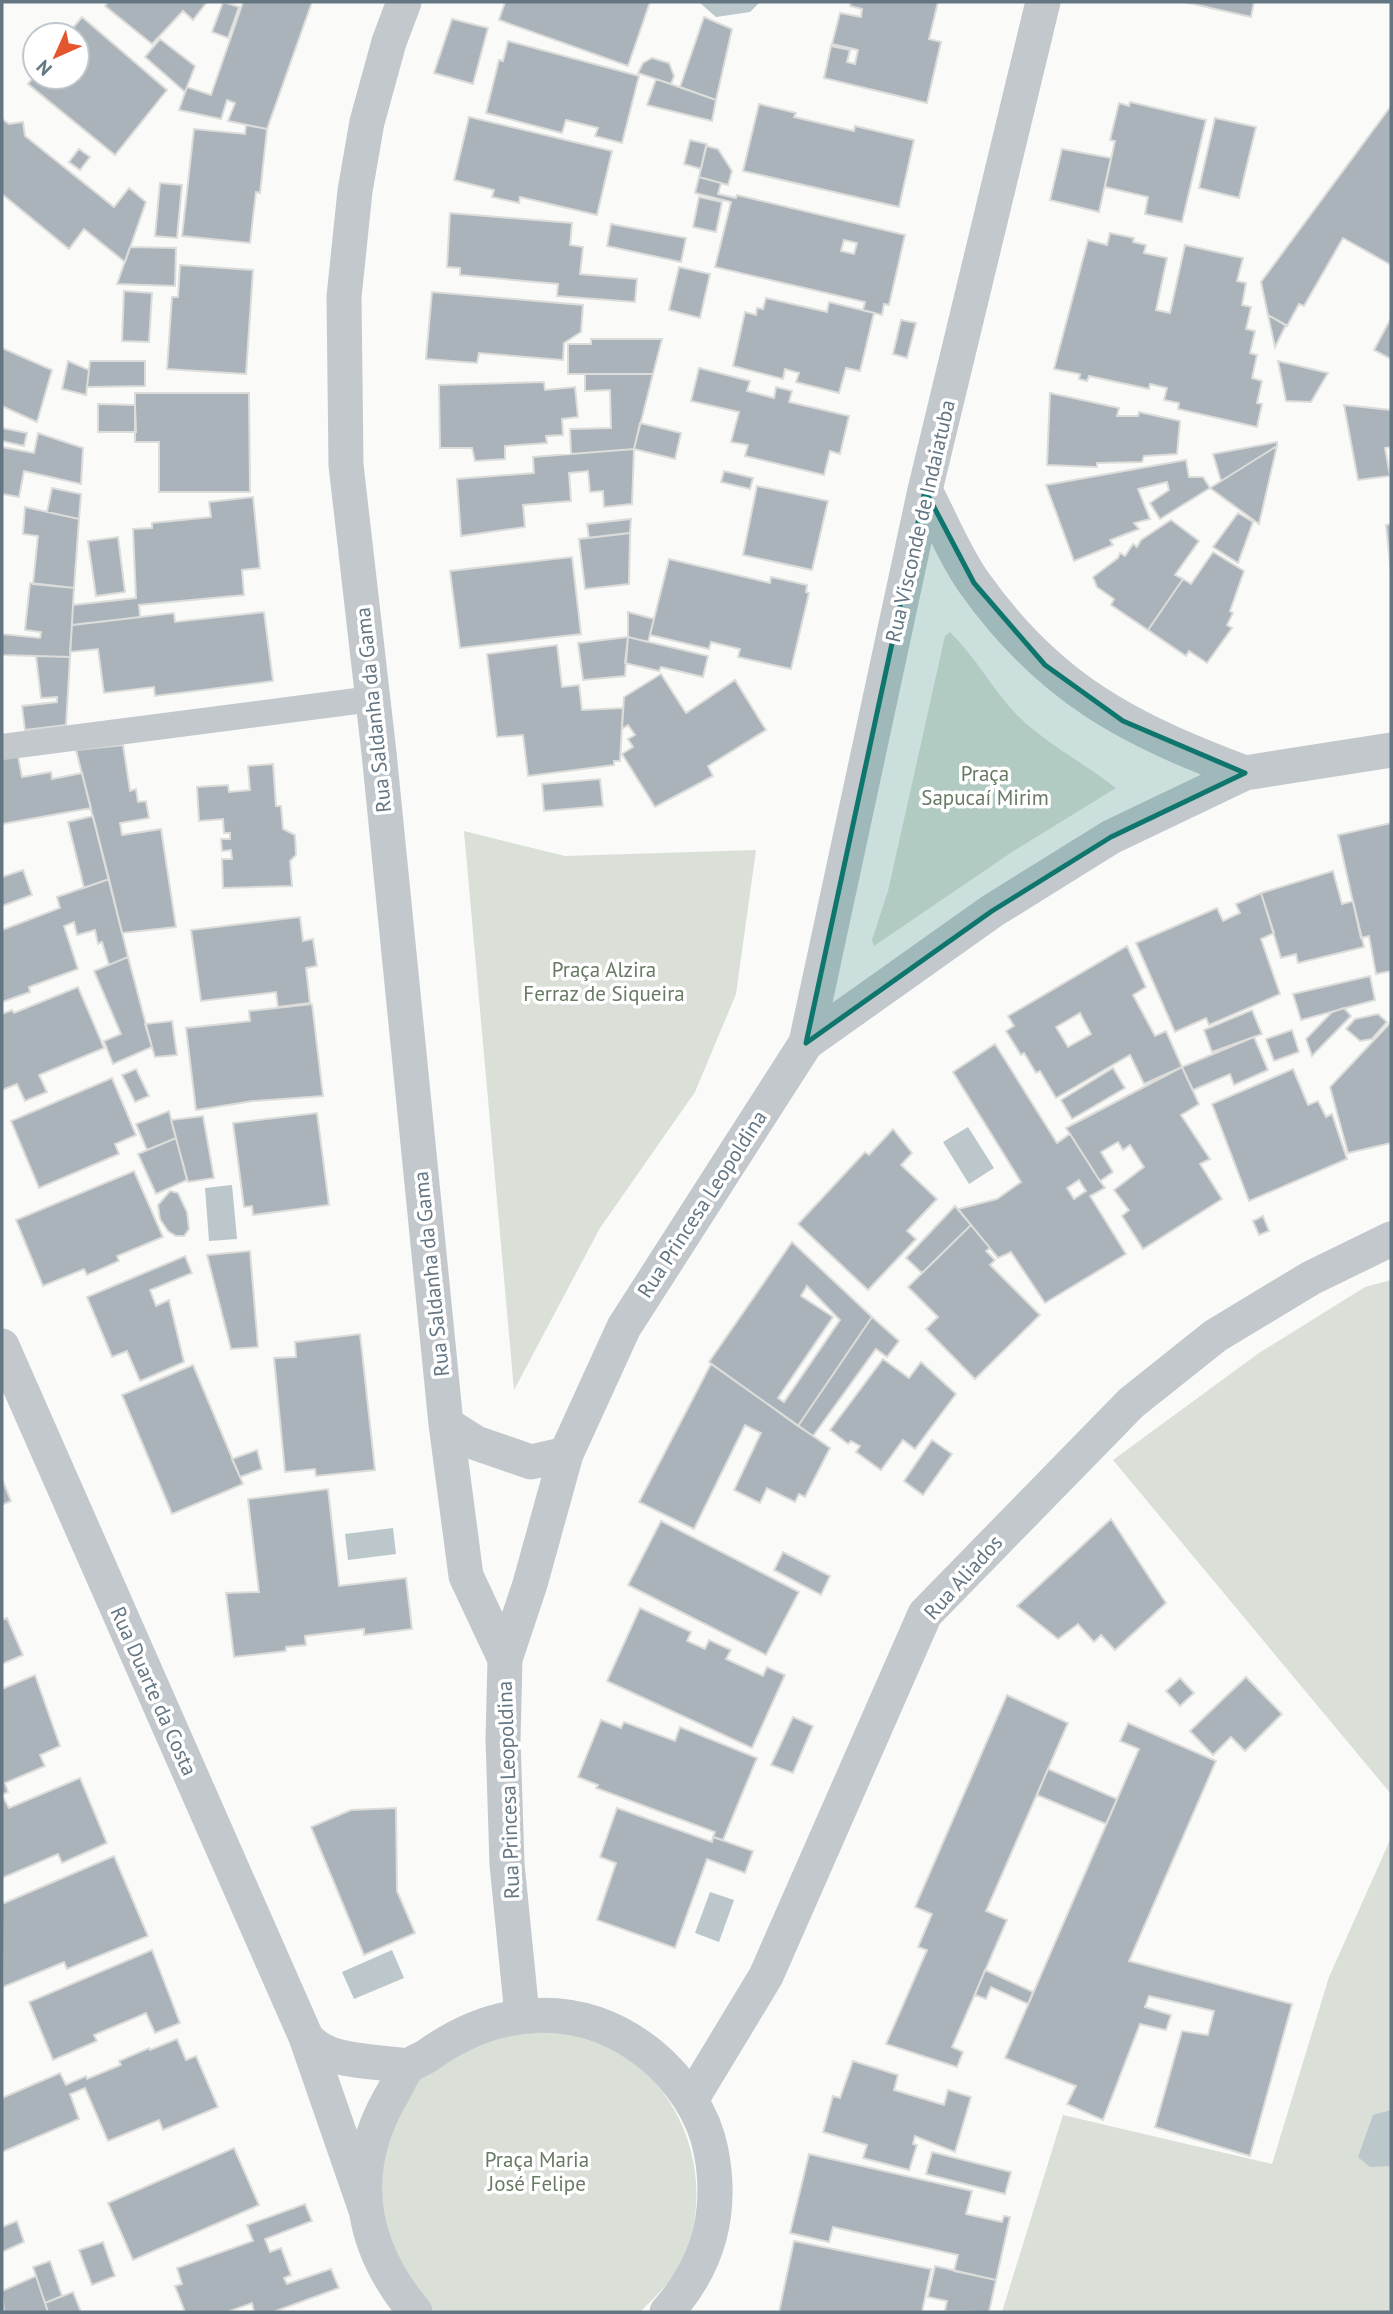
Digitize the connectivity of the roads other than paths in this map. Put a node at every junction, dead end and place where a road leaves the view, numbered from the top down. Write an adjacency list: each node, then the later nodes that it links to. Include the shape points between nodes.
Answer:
1 (404, 2): 4 (street, Rua Saldanha da Gama, via 368,122 355,191 344,297 346,465)
2 (1043, 2): 3 (street, Rua Visconde de Indaiatuba)
3 (925, 490): 7 (street, via 974,583 1045,664 1088,700 1123,721 1175,747); 8 (street, Rua Visconde de Indaiatuba)
4 (372, 699): 5 (street); 11 (street, Rua Saldanha da Gama)
5 (2, 747)
6 (1391, 750): 7 (street, Rua Princesa Leopoldina)
7 (1245, 773): 8 (street, Rua Princesa Leopoldina, via 1111,837 992,911)
8 (806, 1043): 12 (street, Rua Princesa Leopoldina, via 624,1326)
9 (1391, 1239): 17 (street, Rua Aliados, via 1311,1278 1215,1336 1131,1403 925,1615 766,1976)
10 (2, 1346): 15 (street, Rua Duarte da Costa)
11 (446, 1424): 12 (street, via 476,1443 531,1462); 13 (street, Rua Saldanha da Gama, via 466,1576)
12 (566, 1454): 13 (street, Rua Princesa Leopoldina)
13 (505, 1659): 14 (street, Rua Princesa Leopoldina, via 507,1864)
14 (522, 2015): 16 (street, via 485,2023); 17 (street, via 562,2015 636,2043 667,2068)
15 (306, 2037): 16 (street, via 315,2049 332,2054); 18 (street, Rua Duarte da Costa)
16 (409, 2066): 18 (street, via 378,2120 369,2148)
17 (691, 2100): 21 (street, via 708,2137 716,2176 715,2216 705,2255 686,2291)
18 (366, 2210): 19 (street, via 376,2254)
19 (396, 2298): 20 (street)
20 (415, 2312)
21 (667, 2312)

